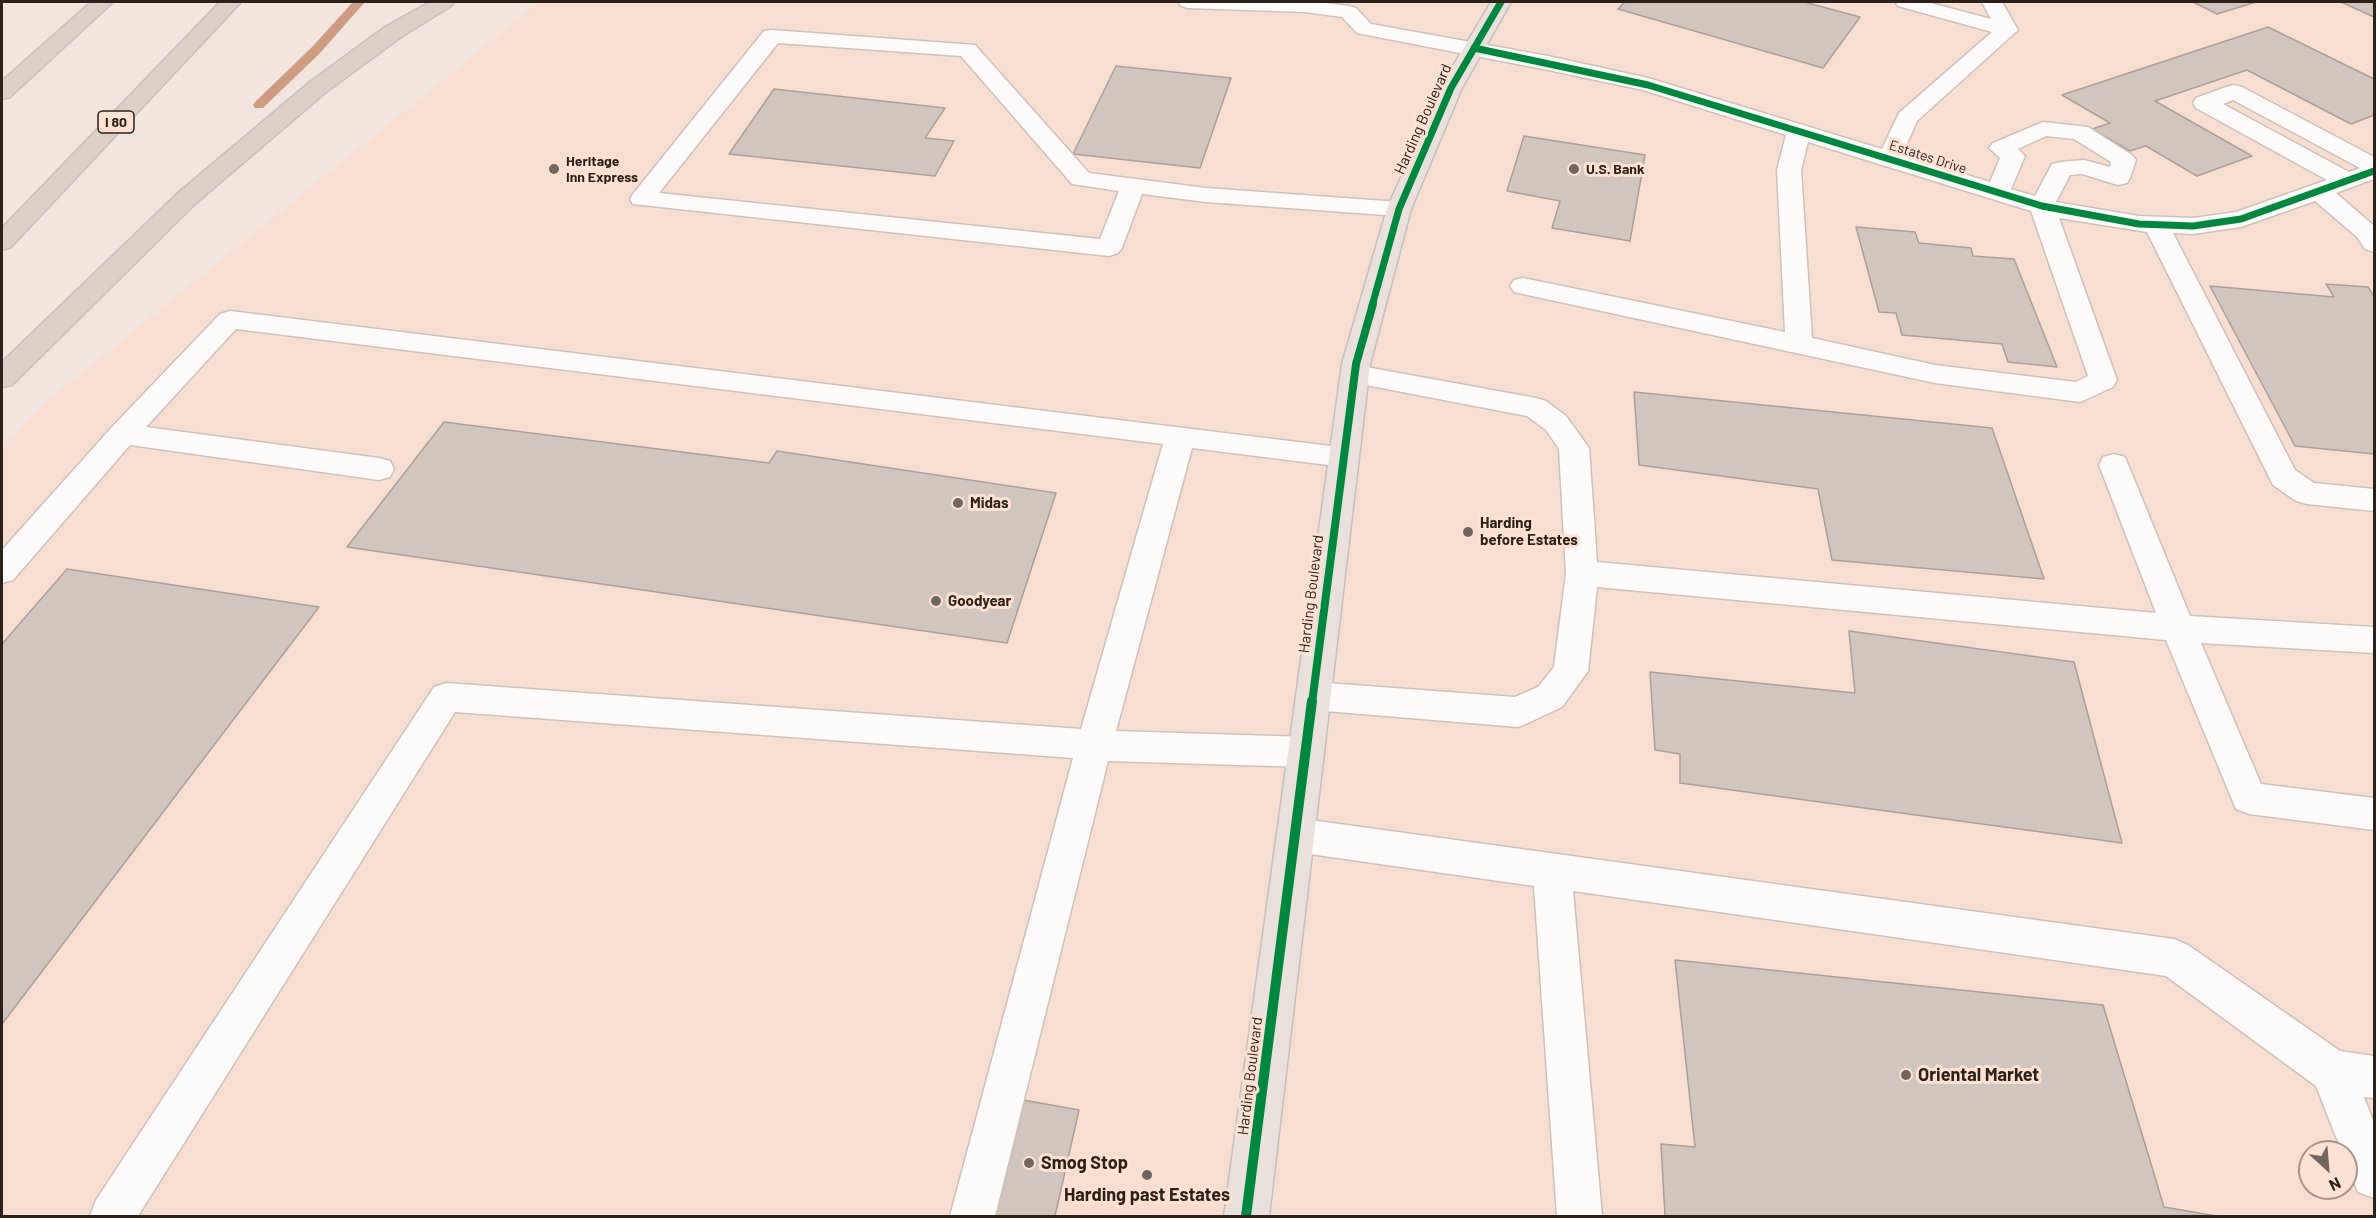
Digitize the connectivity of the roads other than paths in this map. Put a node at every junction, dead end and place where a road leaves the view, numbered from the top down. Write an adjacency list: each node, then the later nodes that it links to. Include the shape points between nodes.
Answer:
1 (103, 2): 12 (highway)
2 (231, 2): 22 (highway, I 80)
3 (444, 2): 27 (highway, via 393,32 318,87 187,198)
4 (1188, 2): 8 (street)
5 (1501, 2): 11 (main road, Harding Boulevard)
6 (1905, 2): 10 (street)
7 (1992, 2): 10 (street)
8 (1295, 4): 9 (street)
9 (1350, 7): 11 (street, Estates Drive, via 1364,29)
10 (2007, 30): 14 (street, via 1907,118)
11 (1474, 48): 13 (street, Estates Drive, via 1648,85); 20 (main road, Harding Boulevard, via 1451,88)
12 (2, 92)
13 (1799, 130): 14 (street, Estates Drive); 25 (street, via 1789,170)
14 (1889, 159): 17 (street, Estates Drive)
15 (2367, 175): 15 (street, via 2234,92 2204,103); 18 (street, Estates Drive)
16 (1132, 186): 16 (street, via 1081,179 967,50 772,36 642,199 1109,248); 20 (street)
17 (1997, 192): 19 (street, Estates Drive); 19 (street, via 2013,156 2001,148 2043,129 2080,132 2124,160 2118,178 2084,167 2061,169)
18 (2320, 192): 21 (street, Estates Drive, via 2241,219 2193,226); 23 (street, via 2368,233)
19 (2042, 206): 21 (street, Estates Drive); 25 (street, via 2103,380 2080,392 1935,374)
20 (1400, 209): 26 (main road, Harding Boulevard)
21 (2157, 225): 33 (street, via 2284,477 2307,494)
22 (2, 242)
23 (2374, 244)
24 (1523, 286): 25 (street)
25 (1799, 344)
26 (1355, 374): 30 (main road, Harding Boulevard); 35 (street, via 1536,408 1556,423 1574,448)
27 (2, 378)
28 (122, 434): 29 (street, via 230,320); 32 (street); 34 (street)
29 (1180, 436): 30 (street); 39 (street)
30 (1344, 456): 38 (main road, Harding Boulevard)
31 (2114, 465): 36 (street)
32 (379, 469)
33 (2374, 500)
34 (2, 572)
35 (1582, 573): 36 (street); 38 (street, via 1571,671 1550,697 1518,712)
36 (2178, 628): 37 (street); 41 (street, via 2249,798)
37 (2374, 640)
38 (1313, 696): 40 (main road, Harding Boulevard)
39 (1094, 745): 40 (street); 47 (street, via 446,697); 48 (street)
40 (1306, 752): 42 (main road, Harding Boulevard)
41 (2374, 814)
42 (1296, 835): 43 (street); 49 (main road, Harding Boulevard)
43 (1552, 871): 44 (street, via 2174,958); 50 (street)
44 (2332, 1071): 45 (street); 46 (street)
45 (2374, 1077)
46 (2374, 1176)
47 (112, 1216)
48 (973, 1216)
49 (1246, 1216)
50 (1579, 1216)

